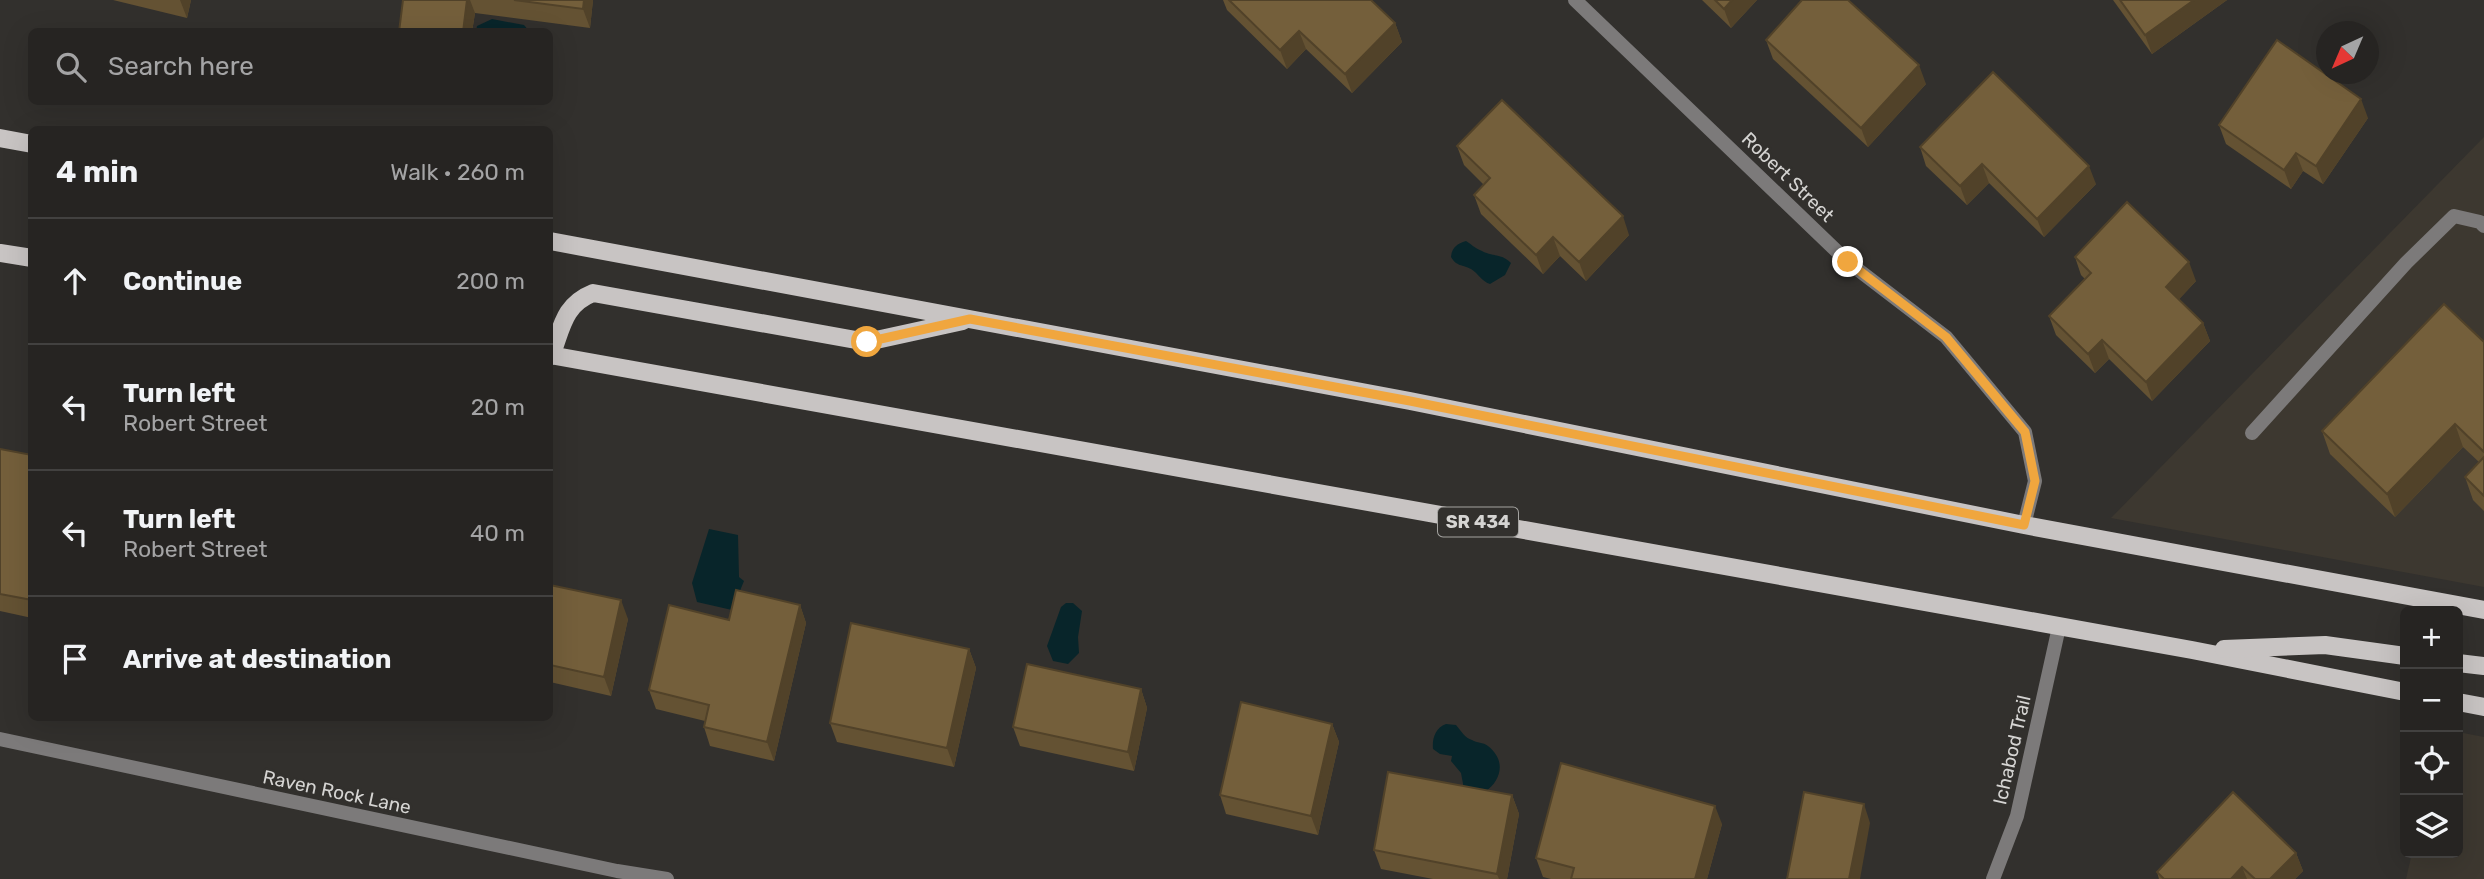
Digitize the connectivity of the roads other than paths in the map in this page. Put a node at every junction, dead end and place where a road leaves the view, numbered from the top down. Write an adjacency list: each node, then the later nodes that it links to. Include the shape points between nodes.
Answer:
1 (1575, 0): 12 (street, Robert Street, via 1848,262 1946,337 2025,432 2035,481)
2 (2, 138): 3 (main road)
3 (28, 143)
4 (2484, 226): 11 (street, via 2454,216 2406,262)
5 (553, 242): 8 (main road)
6 (0, 253): 7 (main road)
7 (28, 257)
8 (970, 319): 9 (main road, via 867,342 593,293 569,308); 12 (main road, via 1424,404)
9 (553, 348)
10 (553, 356): 14 (main road, SR 434)
11 (2252, 433)
12 (2024, 525): 13 (main road)
13 (2484, 610)
14 (2059, 627): 15 (main road, SR 434); 25 (street, Ichabod Trail, via 2017,816)
15 (2192, 650): 16 (main road, via 2325,645); 19 (main road, SR 434)
16 (2400, 655)
17 (2463, 664): 18 (main road)
18 (2484, 666)
19 (2400, 691)
20 (2463, 703): 21 (main road)
21 (2484, 708)
22 (0, 739): 23 (street, Raven Rock Lane)
23 (617, 875): 24 (street, Raven Rock Lane)
24 (667, 879)
25 (1993, 879)

